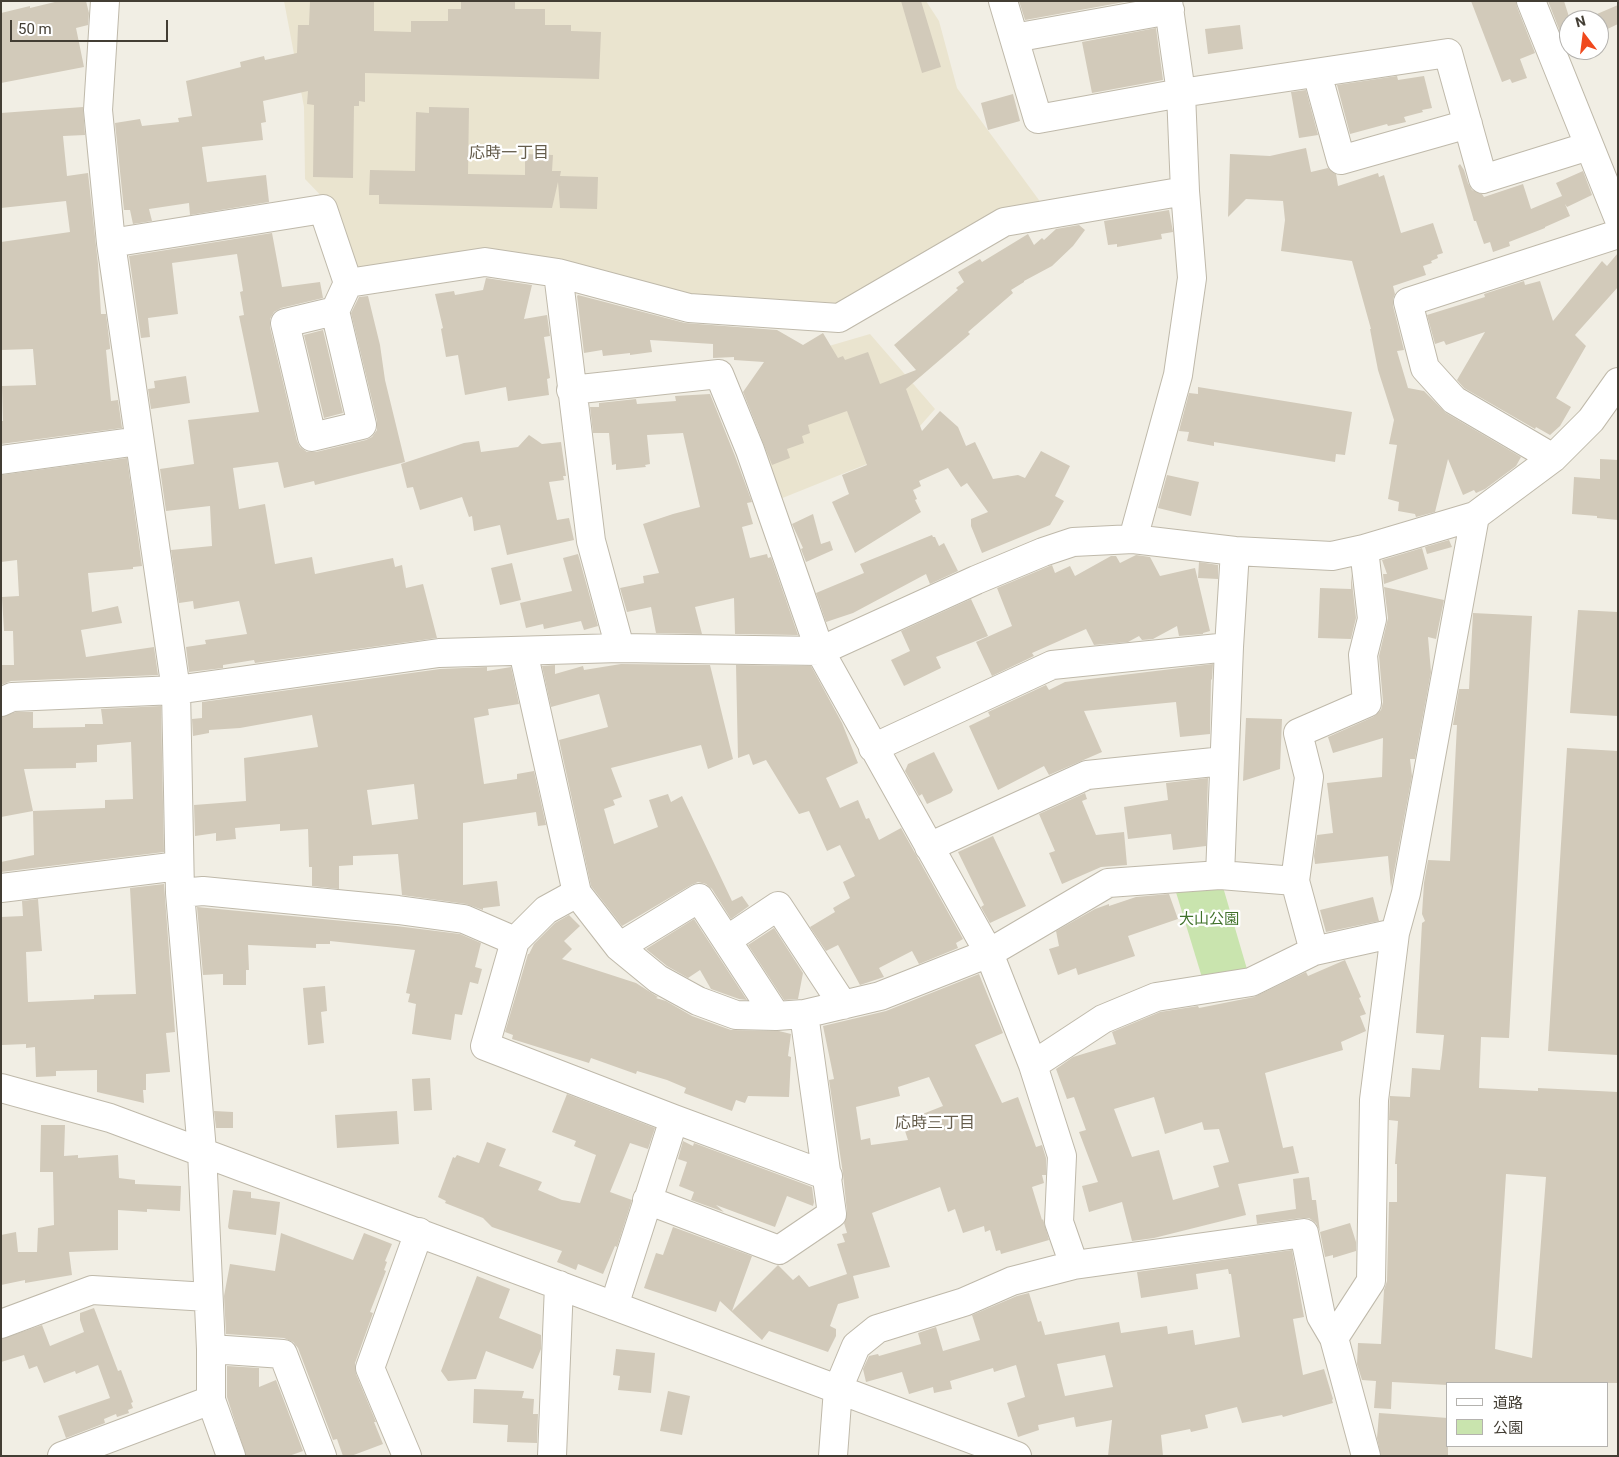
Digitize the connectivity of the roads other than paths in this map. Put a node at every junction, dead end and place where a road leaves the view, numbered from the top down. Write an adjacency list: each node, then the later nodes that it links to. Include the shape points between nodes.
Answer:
1 (105, 1): 13 (street, via 98,110)
2 (1003, 1): 5 (street)
3 (1531, 1): 9 (street)
4 (1169, 6): 5 (street); 7 (street)
5 (1014, 38): 7 (street, via 1038,119)
6 (1317, 73): 7 (street); 8 (street, via 1448,53); 8 (street, via 1341,160)
7 (1181, 93): 10 (street)
8 (1468, 124): 9 (street, via 1483,179)
9 (1589, 146): 11 (street)
10 (1185, 191): 14 (street, via 1004,222 839,318 689,308); 23 (street, via 1192,278 1178,375)
11 (1618, 217)
12 (1618, 234): 20 (street, via 1408,302 1425,368 1454,400)
13 (111, 243): 15 (street, via 324,209); 19 (street)
14 (558, 273): 15 (street, via 484,262); 18 (street)
15 (348, 283): 16 (street)
16 (335, 311)
17 (1618, 382): 20 (street, via 1591,420)
18 (571, 390): 27 (street, via 591,541); 29 (street, via 718,374 750,450)
19 (139, 440): 21 (street); 30 (street)
20 (1553, 458): 22 (street)
21 (1, 460)
22 (1475, 516): 24 (street); 41 (street)
23 (1133, 539): 25 (street); 29 (street, via 1073,542 1043,552)
24 (1364, 549): 25 (street, via 1332,556); 37 (street, via 1372,619 1363,655 1367,703 1298,733 1309,776)
25 (1235, 551): 26 (street)
26 (1229, 647): 32 (street, via 1052,665); 33 (street)
27 (620, 648): 28 (street); 29 (street)
28 (523, 651): 30 (street, via 439,653); 40 (street)
29 (820, 651): 32 (street)
30 (176, 690): 31 (street, via 12,698); 35 (street)
31 (1, 702)
32 (873, 748): 34 (street)
33 (1224, 761): 34 (street, via 1087,775); 36 (street)
34 (930, 847): 46 (street)
35 (179, 866): 38 (street); 39 (street)
36 (1220, 875): 37 (street); 46 (street, via 1108,883)
37 (1295, 881): 45 (street)
38 (1, 888)
39 (180, 893): 43 (street, via 203,891 464,919); 53 (street)
40 (576, 893): 43 (street, via 546,910); 44 (street)
41 (1396, 933): 45 (street); 62 (street, via 1374,1100 1371,1282)
42 (727, 940): 44 (street, via 699,898); 47 (street, via 778,906); 49 (street)
43 (515, 941): 52 (street, via 485,1046)
44 (619, 947): 49 (street, via 658,979 698,1001 736,1015)
45 (1314, 951): 50 (street, via 1251,982 1156,998 1103,1018)
46 (989, 953): 47 (street, via 880,996); 50 (street)
47 (842, 1005): 48 (street)
48 (804, 1014): 49 (street); 54 (street)
49 (776, 1016)
50 (1033, 1065): 57 (street, via 1062,1156 1059,1222)
51 (1, 1088): 53 (street, via 110,1118)
52 (674, 1119): 54 (street); 55 (street)
53 (202, 1151): 56 (street); 59 (street)
54 (828, 1176): 55 (street, via 832,1214 779,1250)
55 (647, 1200): 60 (street)
56 (419, 1232): 58 (street); 66 (street, via 370,1368)
57 (1074, 1265): 62 (street, via 1304,1233 1321,1316); 64 (street, via 1012,1281 964,1302 877,1329 856,1346)
58 (559, 1285): 60 (street); 70 (street)
59 (208, 1297): 61 (street, via 92,1290); 63 (street)
60 (614, 1306): 64 (street)
61 (1, 1324)
62 (1334, 1338): 73 (street)
63 (211, 1349): 65 (street); 69 (street, via 283,1354)
64 (838, 1389): 71 (street); 72 (street)
65 (211, 1400): 67 (street); 68 (street)
66 (399, 1453)
67 (62, 1456)
68 (231, 1456)
69 (322, 1456)
70 (552, 1456)
71 (833, 1456)
72 (1017, 1456)
73 (1366, 1456)

